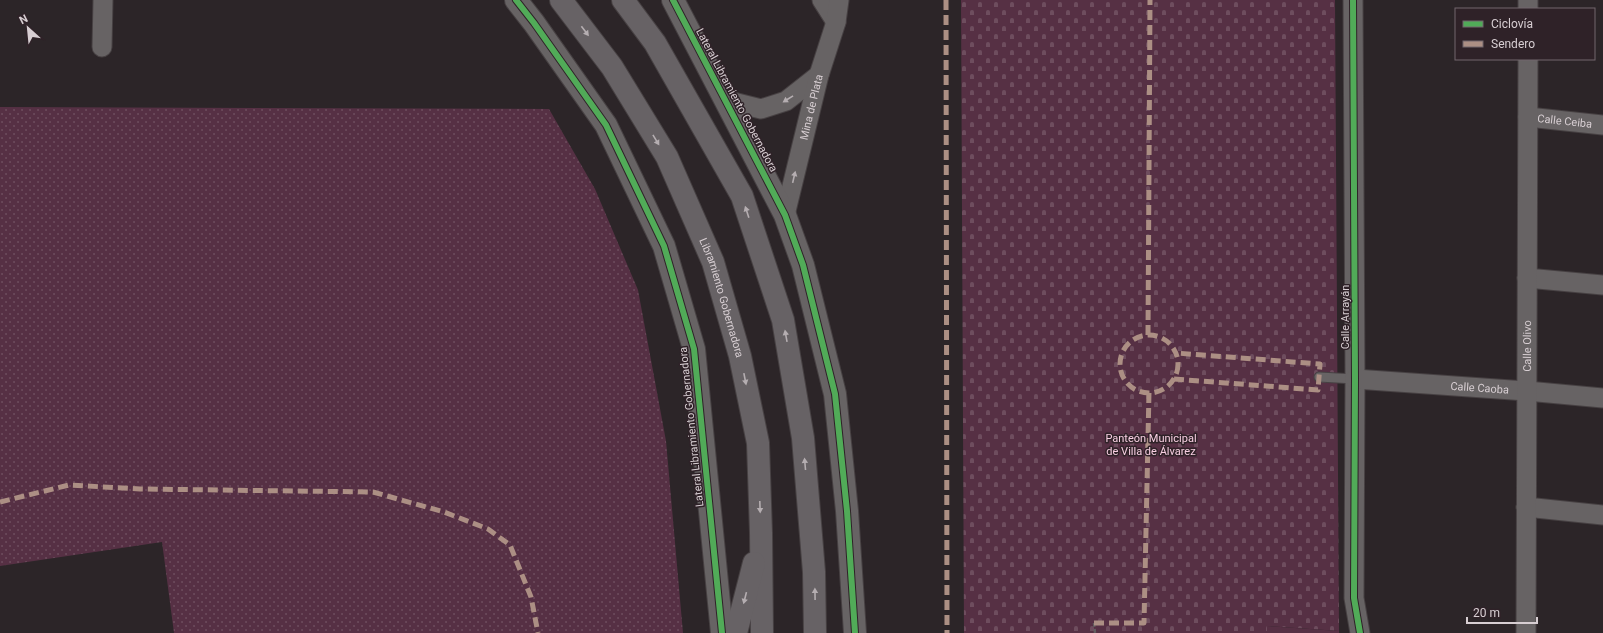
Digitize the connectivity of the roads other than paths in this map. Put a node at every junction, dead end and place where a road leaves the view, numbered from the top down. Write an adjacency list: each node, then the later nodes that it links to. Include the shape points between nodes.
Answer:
1 (103, 0): 10 (street)
2 (516, 0): 26 (street, Lateral Libramiento Gobernadora, via 606,125 664,246 694,350)
3 (561, 0): 25 (highway, Libramiento Gobernadora, one-way to 25, via 612,67 666,157 713,262 740,356 758,443)
4 (623, 0): 29 (highway, one-way to 4, via 814,572 803,438 783,320 742,196 655,43)
5 (673, 0): 13 (street, Lateral Libramiento Gobernadora)
6 (822, 0): 9 (street)
7 (839, 0): 9 (street, Mina de Plata)
8 (1353, 0): 20 (street, Calle Arrayán)
9 (836, 22): 12 (street, Mina de Plata)
10 (102, 48)
11 (1528, 60): 14 (street, Calle Olivo)
12 (819, 75): 13 (street, one-way to 13, via 786,101 761,109); 16 (street, Mina de Plata, one-way to 12)
13 (725, 100): 16 (street, Lateral Libramiento Gobernadora)
14 (1528, 116): 15 (street, Calle Ceiba); 17 (street, Calle Olivo)
15 (1603, 125)
16 (785, 215): 30 (street, Lateral Libramiento Gobernadora, via 803,265 835,394 847,510)
17 (1527, 278): 18 (street); 21 (street, Calle Olivo)
18 (1603, 285)
19 (1319, 377): 20 (lane)
20 (1355, 379): 21 (street, Calle Caoba); 31 (street, Calle Arrayán, via 1354,598)
21 (1527, 391): 22 (street, Calle Caoba); 23 (street, Calle Olivo)
22 (1603, 398)
23 (1526, 507): 24 (street); 32 (street, Calle Olivo)
24 (1603, 515)
25 (761, 533): 27 (highway, one-way to 27); 28 (highway, Libramiento Gobernadora)
26 (722, 633)
27 (736, 633)
28 (762, 633)
29 (815, 633)
30 (855, 633)
31 (1360, 633)
32 (1526, 633)

